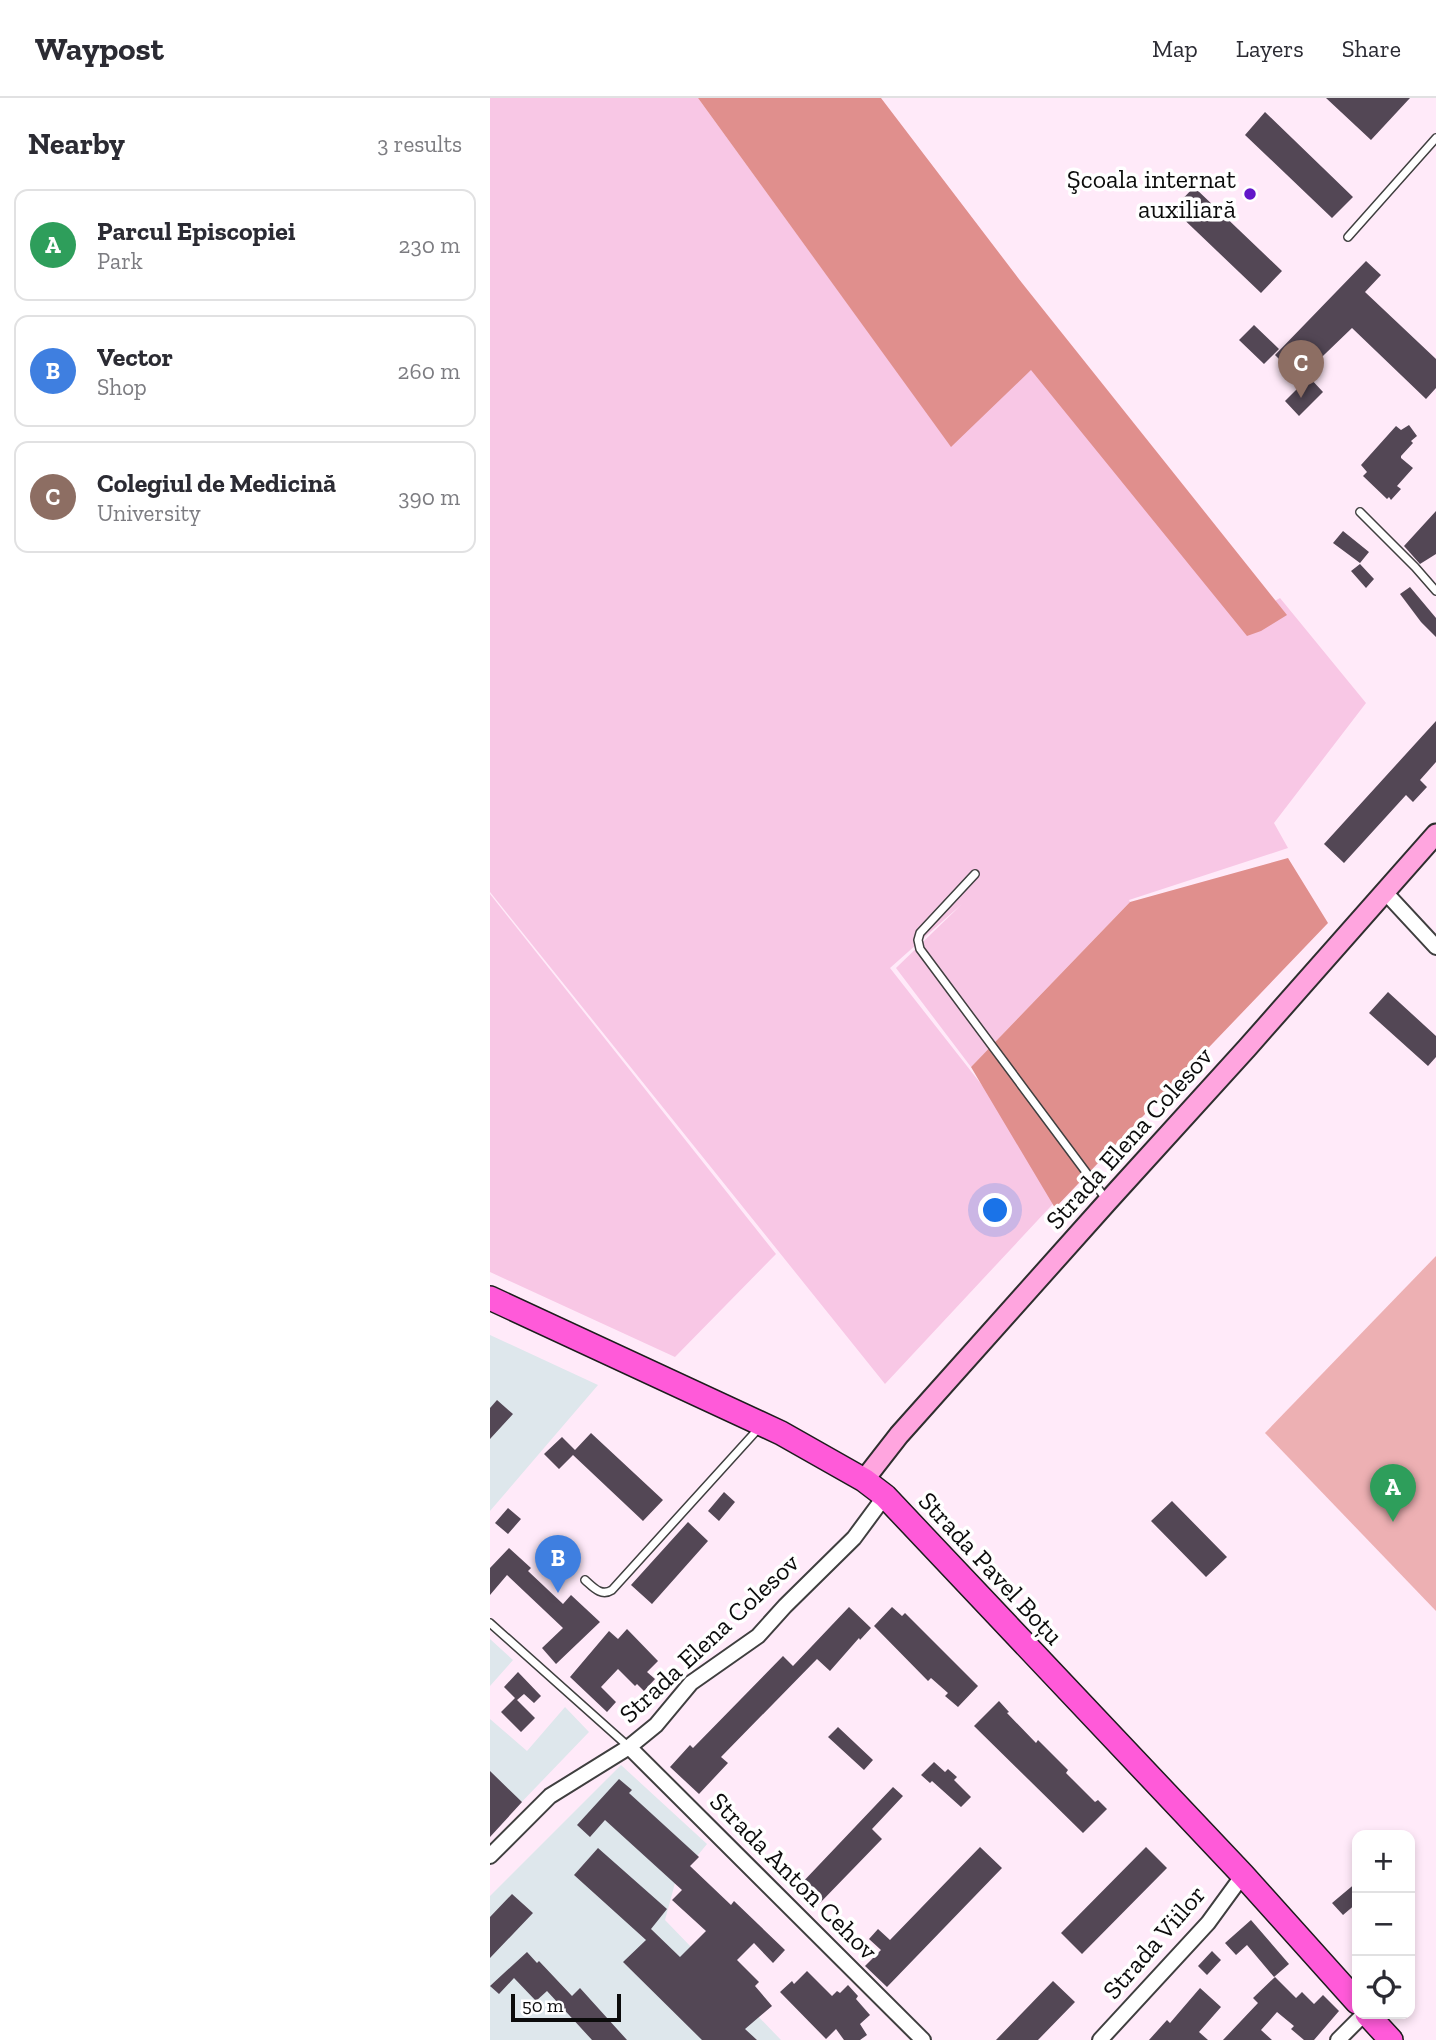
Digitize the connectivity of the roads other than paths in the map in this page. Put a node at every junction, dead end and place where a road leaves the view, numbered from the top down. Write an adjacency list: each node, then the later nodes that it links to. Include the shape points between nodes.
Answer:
1 (1436, 138): 2 (lane)
2 (1348, 237)
3 (1360, 512): 4 (lane)
4 (1436, 591)
5 (1436, 834): 7 (street, Strada Elena Colesov)
6 (975, 874): 9 (lane, via 920,933 920,949)
7 (1384, 892): 8 (street); 9 (street, Strada Elena Colesov)
8 (1436, 947)
9 (1108, 1200): 12 (street, Strada Elena Colesov)
10 (490, 1298): 11 (main road, Strada Pavel Boțu)
11 (762, 1424): 12 (main road, Strada Pavel Boțu); 14 (lane, via 612,1590 600,1592)
12 (864, 1480): 13 (main road, Strada Pavel Boțu)
13 (885, 1496): 16 (street, Strada Elena Colesov, via 854,1538 758,1636 691,1683 656,1725); 18 (main road, Strada Pavel Boțu)
14 (585, 1580)
15 (490, 1623): 16 (lane)
16 (629, 1747): 17 (street, Strada Elena Colesov, via 550,1796); 22 (street, Strada Anton Cehov)
17 (490, 1856)
18 (1243, 1875): 19 (main road, Strada Pavel Boțu); 23 (street, Strada Viilor, via 1208,1923)
19 (1352, 1997)
20 (1360, 2019): 24 (street)
21 (1370, 2019): 25 (main road)
22 (923, 2040)
23 (1100, 2040)
24 (1338, 2040)
25 (1391, 2040)

